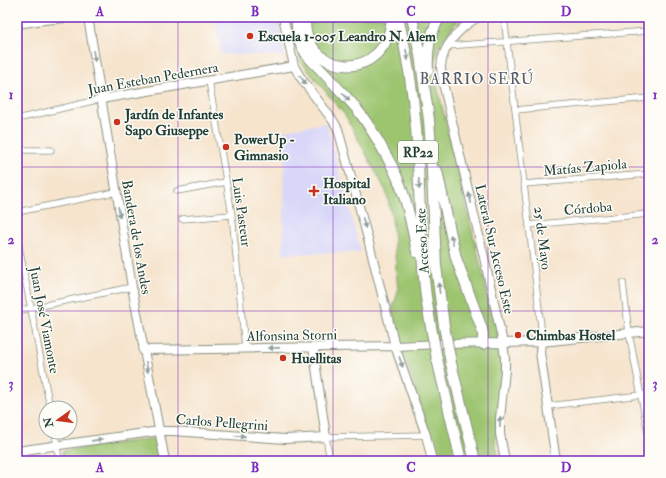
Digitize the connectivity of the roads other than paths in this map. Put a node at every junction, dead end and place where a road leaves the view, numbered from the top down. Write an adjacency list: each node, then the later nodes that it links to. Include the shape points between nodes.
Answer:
1 (76, 17): 12 (street)
2 (88, 17): 19 (street, Bandera de los Andes, one-way to 19)
3 (283, 17): 16 (street)
4 (297, 17): 39 (highway, one-way to 39, via 299,38 305,52 361,115 395,172 403,190)
5 (305, 17): 6 (highway, via 309,40 319,54 332,62 349,65 364,62 379,51 389,31)
6 (392, 17)
7 (398, 17): 39 (highway, Acceso Este / RP22, one-way to 39, via 414,104)
8 (412, 17): 22 (highway, Acceso Este / RP22)
9 (440, 17): 22 (highway, via 428,44)
10 (478, 17): 15 (street, via 461,30)
11 (504, 17): 14 (street, 25 de Mayo)
12 (17, 24)
13 (649, 31): 14 (street)
14 (507, 41): 15 (street); 20 (street, 25 de Mayo)
15 (447, 46): 45 (street, Lateral Sur Acceso Este, one-way to 15, via 443,83 441,66)
16 (294, 66): 17 (street, Juan Esteban Pedernera); 47 (street, one-way to 47, via 338,129)
17 (209, 81): 19 (street, Juan Esteban Pedernera); 27 (street, Luis Pasteur)
18 (649, 98): 20 (street)
19 (101, 99): 21 (street, Juan Esteban Pedernera); 30 (street, Bandera de los Andes)
20 (515, 110): 28 (street, 25 de Mayo)
21 (17, 119)
22 (429, 120): 23 (highway, Acceso Este / RP22)
23 (431, 148): 46 (highway, one-way to 23, via 482,328 456,258); 67 (highway, Acceso Este / RP22, one-way to 23, bridge, via 444,326 436,266)
24 (17, 150): 25 (street)
25 (51, 150)
26 (649, 174): 28 (street, Matías Zapiola)
27 (226, 182): 29 (street); 33 (street, Luis Pasteur)
28 (524, 184): 35 (street, 25 de Mayo)
29 (177, 191)
30 (116, 192): 31 (street); 38 (street, Bandera de los Andes, one-way to 38)
31 (17, 212)
32 (649, 214): 35 (street, Córdoba)
33 (232, 215): 34 (street); 49 (street, Luis Pasteur)
34 (182, 219)
35 (529, 225): 44 (street, 25 de Mayo)
36 (17, 236): 40 (street, Juan José Viamonte)
37 (623, 283): 43 (street)
38 (132, 287): 40 (street); 50 (street, Bandera de los Andes)
39 (425, 289): 66 (highway, Acceso Este / RP22, bridge, via 437,359)
40 (31, 308): 41 (street); 53 (street, Juan José Viamonte)
41 (17, 311)
42 (649, 331): 43 (street, Alfonsina Storni)
43 (629, 333): 44 (street, Alfonsina Storni); 52 (street)
44 (541, 342): 45 (street, Alfonsina Storni); 54 (street, 25 de Mayo, via 540,352)
45 (503, 343): 46 (street, Alfonsina Storni); 68 (street, Lateral Sur Acceso Este, one-way to 45, via 500,434 505,370)
46 (483, 344): 47 (street, Alfonsina Storni)
47 (395, 346): 48 (street, Alfonsina Storni); 56 (street, one-way to 56)
48 (313, 347): 49 (street, Alfonsina Storni, one-way to 49); 57 (street)
49 (246, 348): 50 (street, Alfonsina Storni)
50 (143, 350): 55 (street, Bandera de los Andes, one-way to 55)
51 (649, 394): 52 (street)
52 (641, 395): 54 (street); 58 (street)
53 (48, 400)
54 (548, 406): 69 (street, 25 de Mayo)
55 (159, 431): 57 (street, Carlos Pellegrini, one-way to 57, via 285,439); 60 (street, Carlos Pellegrini, one-way to 55); 63 (street, Bandera de los Andes)
56 (426, 435): 57 (street, Carlos Pellegrini); 65 (street)
57 (326, 437): 64 (street)
58 (649, 438)
59 (56, 440): 60 (street)
60 (57, 445): 61 (street, Carlos Pellegrini); 62 (street)
61 (17, 451)
62 (59, 461)
63 (165, 461)
64 (330, 461)
65 (432, 461)
66 (460, 461)
67 (475, 461)
68 (505, 461)
69 (556, 461)

